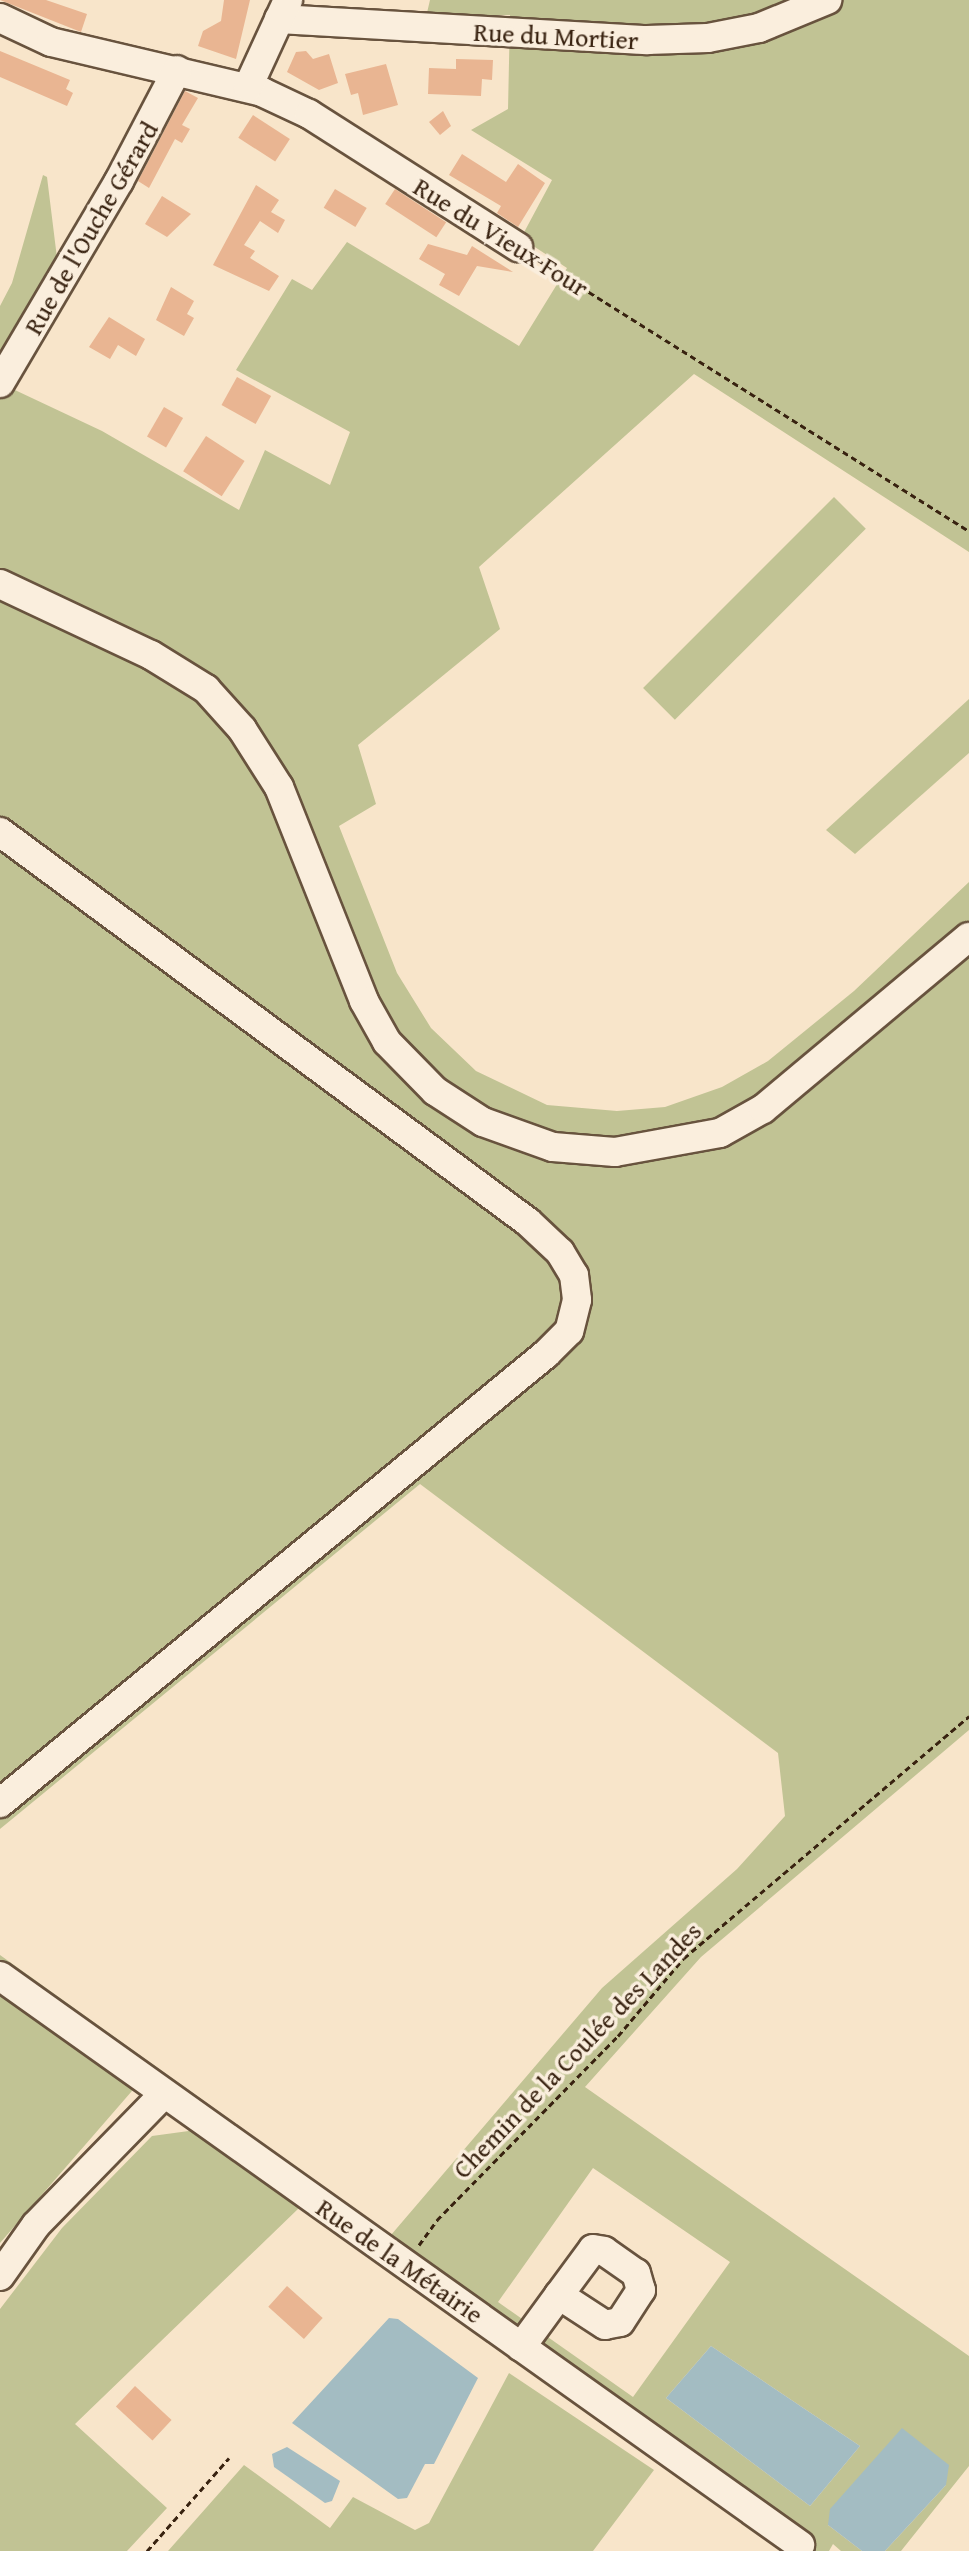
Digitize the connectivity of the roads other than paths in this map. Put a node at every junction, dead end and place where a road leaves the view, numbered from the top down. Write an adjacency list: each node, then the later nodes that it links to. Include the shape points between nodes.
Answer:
1 (827, 0): 2 (street, Rue du Mortier, via 759,28 693,39)
2 (283, 10): 5 (street)
3 (0, 18): 4 (street, Rue du Vieux Four, via 51,42)
4 (177, 70): 5 (street, Rue du Vieux Four); 7 (street, Rue de l'Ouche Gérard, via 119,181)
5 (248, 87): 6 (street, Rue du Vieux Four, via 309,114)
6 (518, 247)
7 (0, 383)
8 (0, 584): 10 (street, via 151,655 206,689 242,729 279,787 364,1001 387,1042 435,1091 483,1122 553,1147 615,1152 720,1133 763,1109)
9 (0, 832): 11 (street, via 528,1222 560,1252 574,1275 577,1300 569,1331 546,1354)
10 (969, 937)
11 (0, 1803)
12 (0, 1976): 13 (street, Rue de la Métairie)
13 (164, 2094): 14 (street, via 36,2225); 16 (street, Rue de la Métairie)
14 (0, 2276)
15 (559, 2295): 16 (street)
16 (521, 2347): 17 (street, Rue de la Métairie)
17 (800, 2545)

